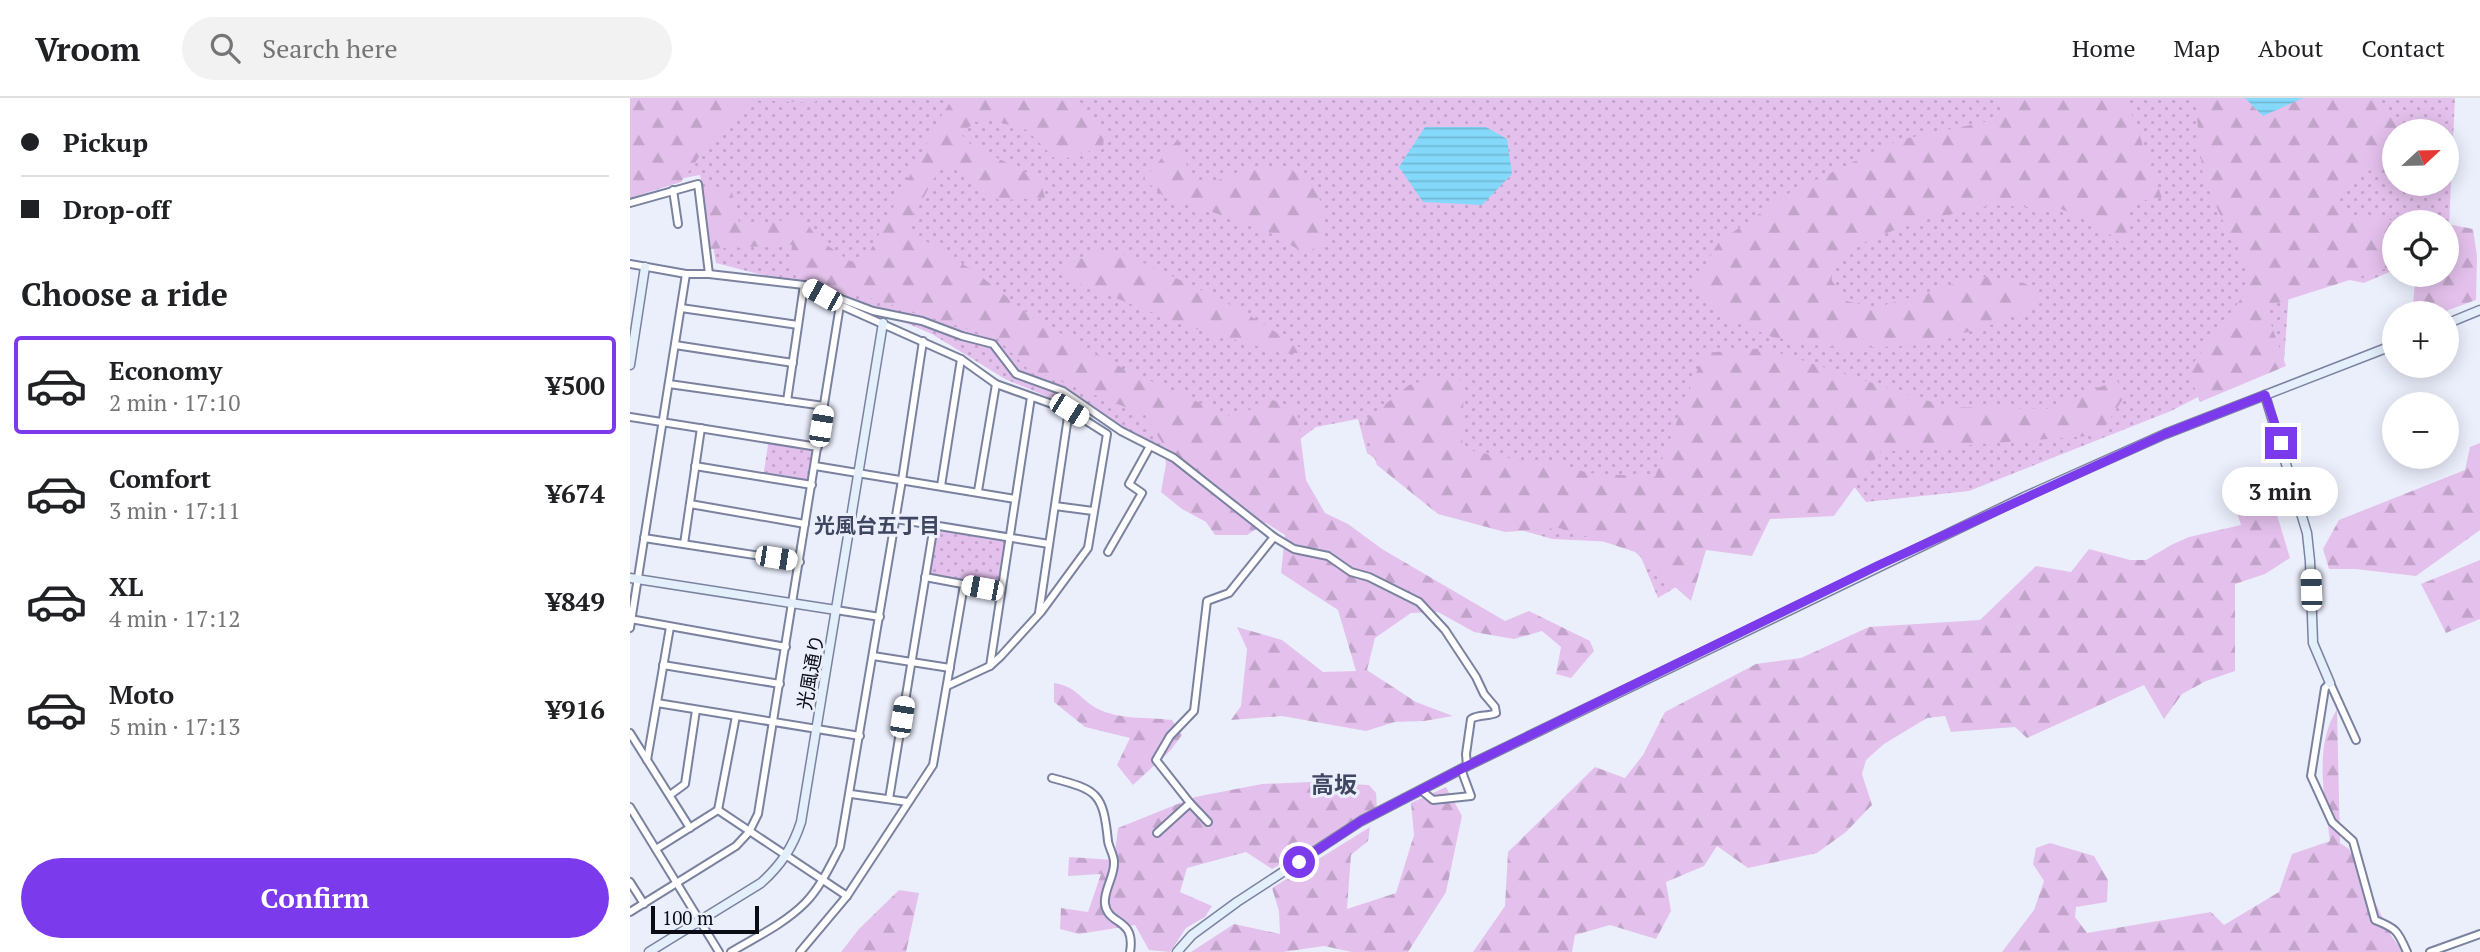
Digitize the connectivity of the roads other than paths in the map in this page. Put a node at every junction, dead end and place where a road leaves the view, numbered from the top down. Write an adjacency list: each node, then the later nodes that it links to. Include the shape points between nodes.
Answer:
1 (673, 190): 2 (street); 3 (street); 7 (street, via 698,184)
2 (630, 203)
3 (678, 224)
4 (630, 264): 5 (street)
5 (645, 267): 6 (street); 20 (street)
6 (687, 274): 7 (street); 10 (street)
7 (709, 274): 8 (street)
8 (804, 285): 9 (street); 14 (street); 31 (street, via 873,311 993,344 1016,374 1063,391)
9 (840, 305): 13 (street); 26 (street)
10 (681, 308): 14 (street); 16 (street)
11 (2480, 310): 12 (street)
12 (2459, 319)
13 (883, 323): 15 (street); 35 (street, 光風通り)
14 (798, 325): 19 (street)
15 (923, 341): 18 (street); 36 (street)
16 (675, 345): 19 (street); 21 (street)
17 (2382, 350): 23 (street)
18 (961, 359): 22 (street); 38 (street)
19 (793, 363): 25 (street)
20 (630, 365)
21 (669, 384): 25 (street); 29 (street)
22 (996, 384): 24 (street); 39 (street)
23 (2265, 395): 71 (street, via 2306,533 2313,643); 83 (street, via 2024,497)
24 (1031, 397): 27 (street); 40 (street)
25 (787, 401): 26 (street)
26 (824, 407): 32 (street)
27 (1069, 410): 42 (street); 43 (street, via 1107,434)
28 (630, 417): 29 (street)
29 (663, 422): 30 (street); 48 (street)
30 (701, 428): 32 (street); 33 (street)
31 (1150, 446): 47 (street, via 1174,458); 52 (street, via 1129,484 1142,493)
32 (818, 447): 34 (street)
33 (695, 466): 37 (street); 41 (street)
34 (815, 466): 35 (street); 37 (street)
35 (859, 473): 36 (street); 59 (street, 光風通り)
36 (902, 480): 38 (street); 44 (street)
37 (812, 485): 45 (street)
38 (941, 486): 39 (street)
39 (978, 491): 40 (street)
40 (1015, 499): 49 (street)
41 (690, 504): 45 (street); 50 (street)
42 (1055, 506): 43 (street); 51 (street)
43 (1093, 511): 60 (street, via 1088,548)
44 (896, 519): 46 (street); 61 (street)
45 (806, 524): 53 (street)
46 (934, 526): 49 (street); 54 (street)
47 (1274, 537): 83 (street, via 1294,550 1328,556 1351,572 1419,603 1445,630 1496,713 1471,719); 90 (street, via 1229,593 1207,601 1194,710 1156,760)
48 (644, 538): 50 (street); 55 (street)
49 (1009, 538): 51 (street); 57 (street)
50 (684, 544): 53 (street)
51 (1049, 544): 60 (street)
52 (1108, 552)
53 (800, 562): 58 (street)
54 (925, 577): 56 (street); 67 (street)
55 (634, 578): 58 (street); 62 (street)
56 (964, 584): 57 (street); 70 (street)
57 (1000, 591): 69 (street)
58 (793, 603): 59 (street); 65 (street)
59 (836, 610): 61 (street); 78 (street, 光風通り)
60 (1039, 614): 69 (street)
61 (880, 617): 66 (street)
62 (631, 619): 63 (street); 64 (street)
63 (670, 627): 65 (street); 68 (street)
64 (630, 628)
65 (786, 647): 72 (street)
66 (873, 656): 67 (street); 80 (street)
67 (911, 662): 70 (street); 88 (street)
68 (663, 665): 72 (street); 74 (street)
69 (990, 666): 73 (street)
70 (950, 668): 73 (street)
71 (2330, 683): 81 (street); 113 (street, via 2325,688 2311,776 2332,822 2353,841 2375,920 2394,928)
72 (780, 684): 77 (street)
73 (947, 686): 89 (street, via 933,765)
74 (657, 704): 75 (street); 82 (street)
75 (696, 710): 76 (street); 87 (street, via 685,784)
76 (736, 716): 77 (street); 92 (street)
77 (774, 722): 78 (street); 95 (street, via 758,814)
78 (816, 728): 80 (street); 98 (street, 光風通り, via 801,822)
79 (630, 733): 82 (street)
80 (860, 736): 86 (street)
81 (2356, 740)
82 (647, 760): 87 (street)
83 (1464, 767): 85 (street); 85 (street, via 1471,796 1433,800)
84 (1052, 778): 111 (street, via 1090,790 1098,798 1115,861 1104,902 1108,913 1128,928)
85 (1421, 790): 112 (street, via 1361,821 1237,902)
86 (851, 794): 88 (street); 99 (street, via 840,847)
87 (670, 796): 94 (street)
88 (889, 799): 89 (street)
89 (908, 802): 102 (street)
90 (1190, 803): 93 (street); 96 (street)
91 (630, 807): 97 (street)
92 (718, 810): 94 (street); 95 (street)
93 (1208, 822)
94 (690, 828): 97 (street)
95 (750, 831): 98 (street); 101 (street, via 736,846)
96 (1157, 833)
97 (656, 849): 101 (street)
98 (787, 855): 99 (street); 105 (street, 光風通り, via 761,883)
99 (823, 879): 102 (street); 109 (street, via 807,902 786,919)
100 (630, 882): 103 (street)
101 (677, 883): 103 (street); 105 (street)
102 (847, 895): 110 (street)
103 (644, 904): 104 (street)
104 (630, 912)
105 (700, 921): 107 (street, 光風通り); 108 (street)
106 (2480, 934): 114 (street)
107 (649, 952)
108 (719, 952)
109 (731, 952)
110 (800, 952)
111 (1130, 952)
112 (1177, 952)
113 (2407, 952)
114 (2430, 952)

